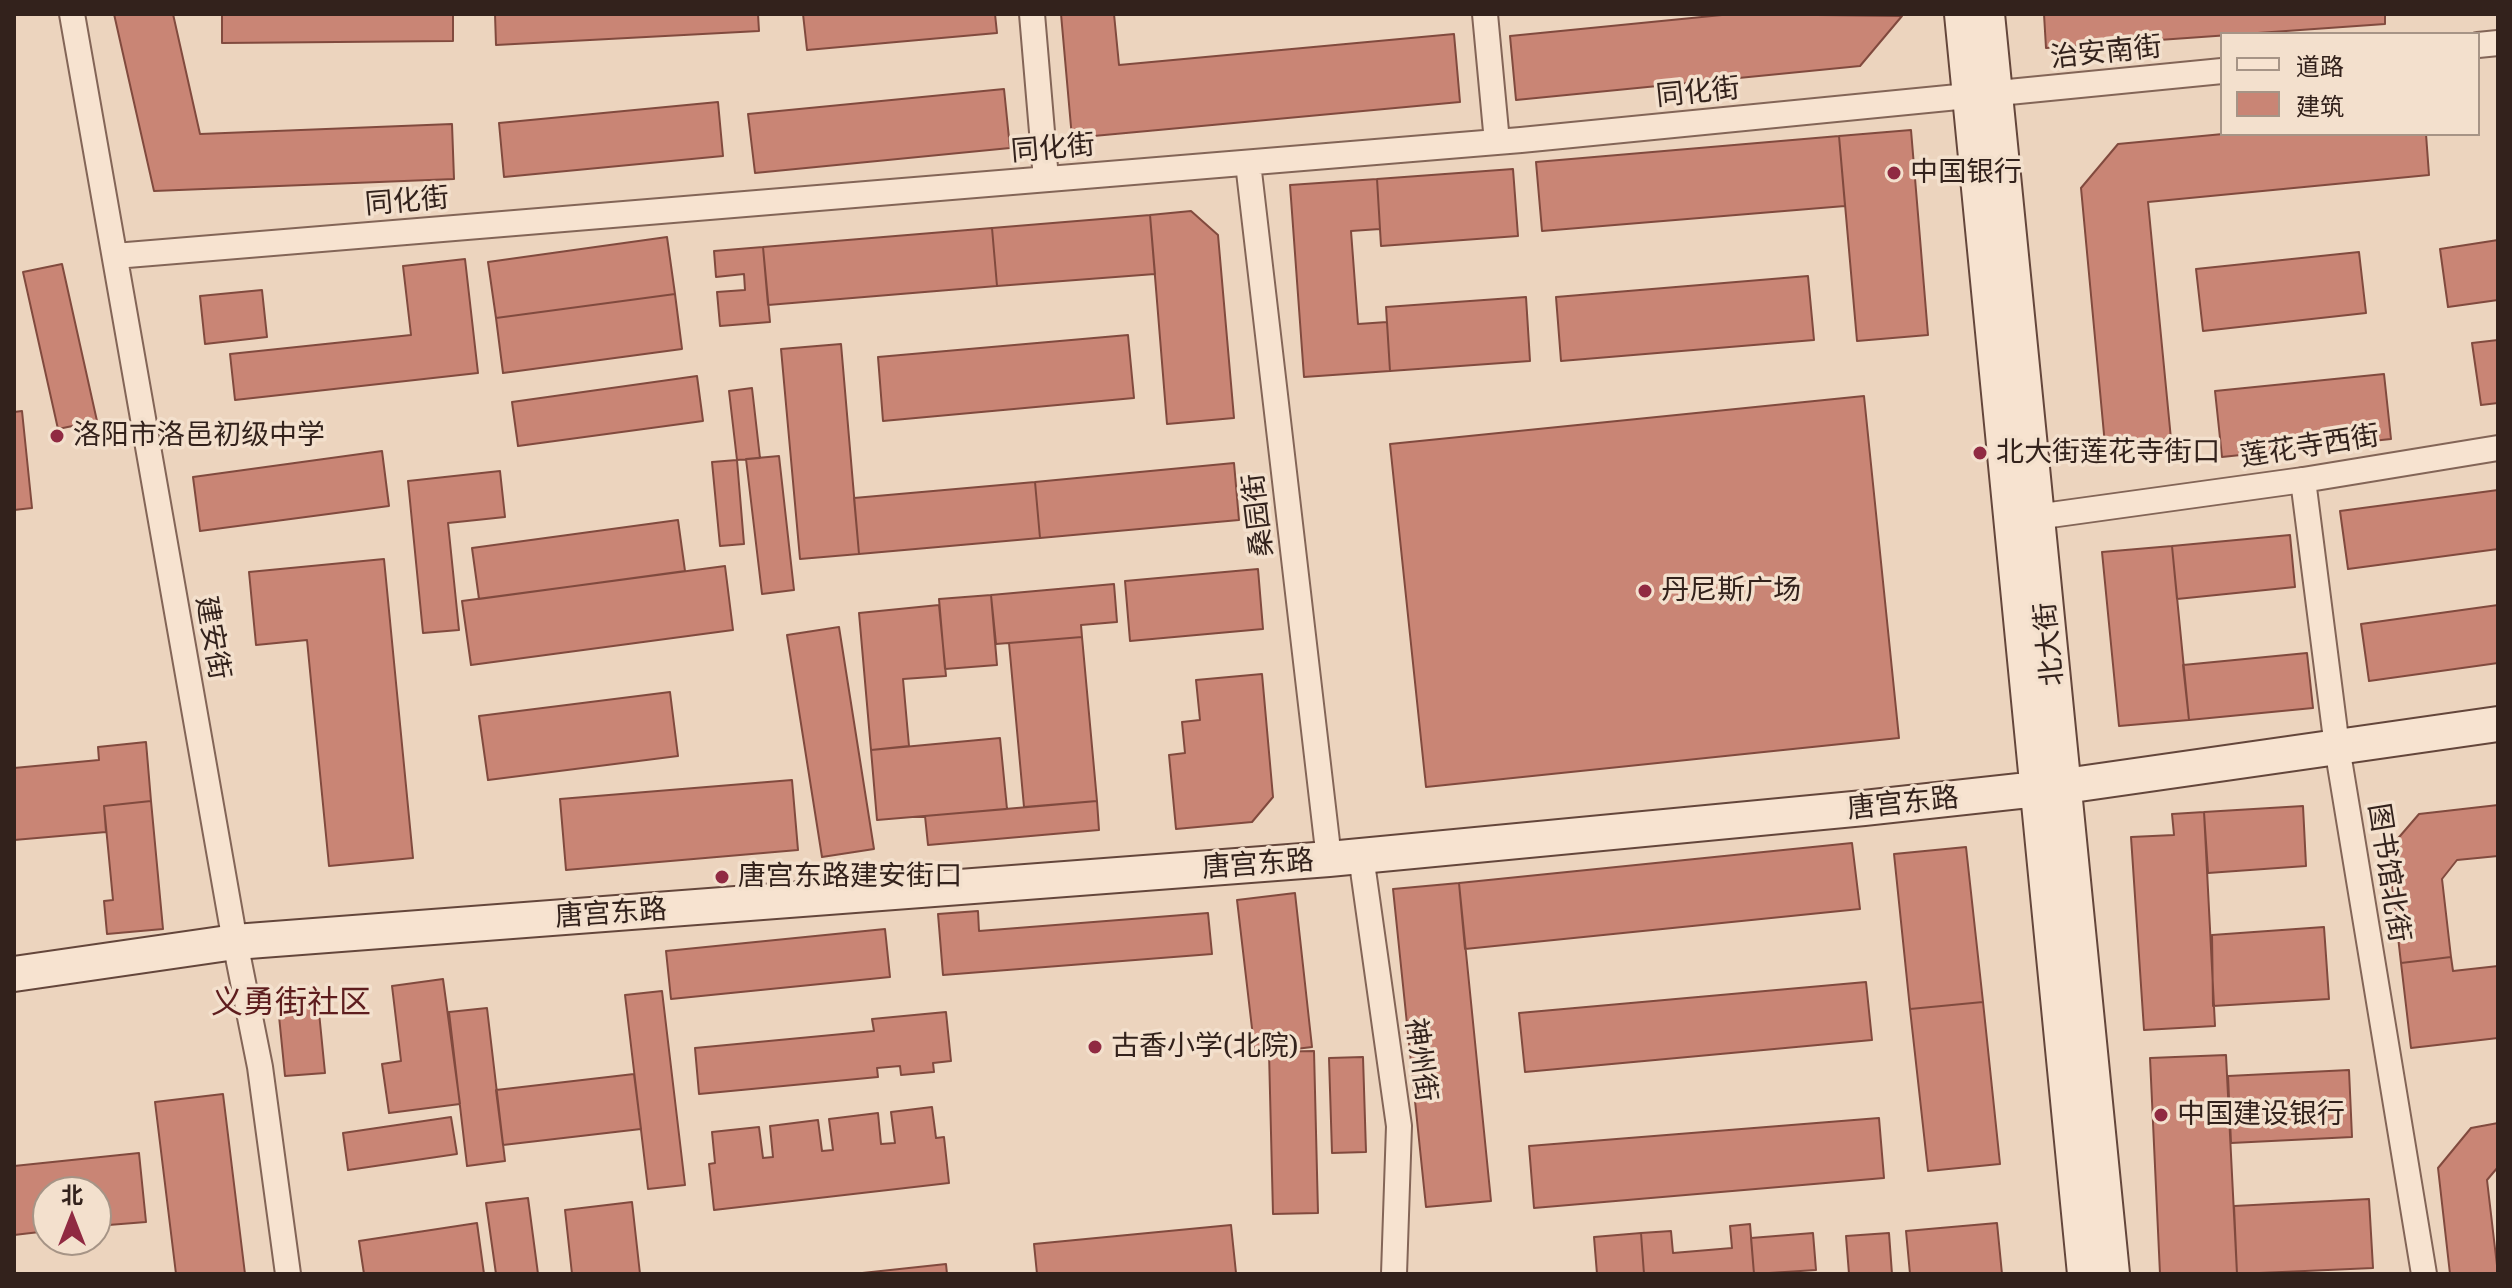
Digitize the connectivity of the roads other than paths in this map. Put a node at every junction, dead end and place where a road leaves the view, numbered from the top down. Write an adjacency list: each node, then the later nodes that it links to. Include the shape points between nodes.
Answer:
1 (72, 14): 11 (street, 建安街)
2 (1032, 14): 10 (street)
3 (1485, 14): 8 (street)
4 (1962, 14): 7 (street, 北大街)
5 (1987, 14): 7 (street, 北大街)
6 (2220, 71): 7 (street, 治安南街)
7 (1983, 95): 8 (street, 同化街); 14 (street, 北大街); 17 (street, 北大街)
8 (1497, 142): 9 (street, 同化街)
9 (1248, 163): 10 (street, 同化街); 18 (street, 桑园街)
10 (1046, 179): 11 (street, 同化街)
11 (115, 256): 19 (street, 建安街)
12 (2498, 448): 13 (street, 莲花寺西街)
13 (2303, 480): 14 (street, 莲花寺西街); 16 (street, 图书馆北街)
14 (2036, 517): 17 (street, 北大街)
15 (2498, 724): 16 (street, 唐宫东路)
16 (2337, 747): 17 (street, 唐宫东路); 25 (street, 图书馆北街)
17 (2051, 787): 18 (street, 唐宫东路); 23 (street, 北大街); 24 (street, 北大街)
18 (1345, 858): 19 (street, 唐宫东路); 22 (street, 神州街, via 1399,1126)
19 (235, 942): 20 (street, 唐宫东路); 21 (street, 建安街, via 260,1067)
20 (14, 974)
21 (288, 1274)
22 (1394, 1274)
23 (2085, 1274)
24 (2112, 1274)
25 (2424, 1274)

